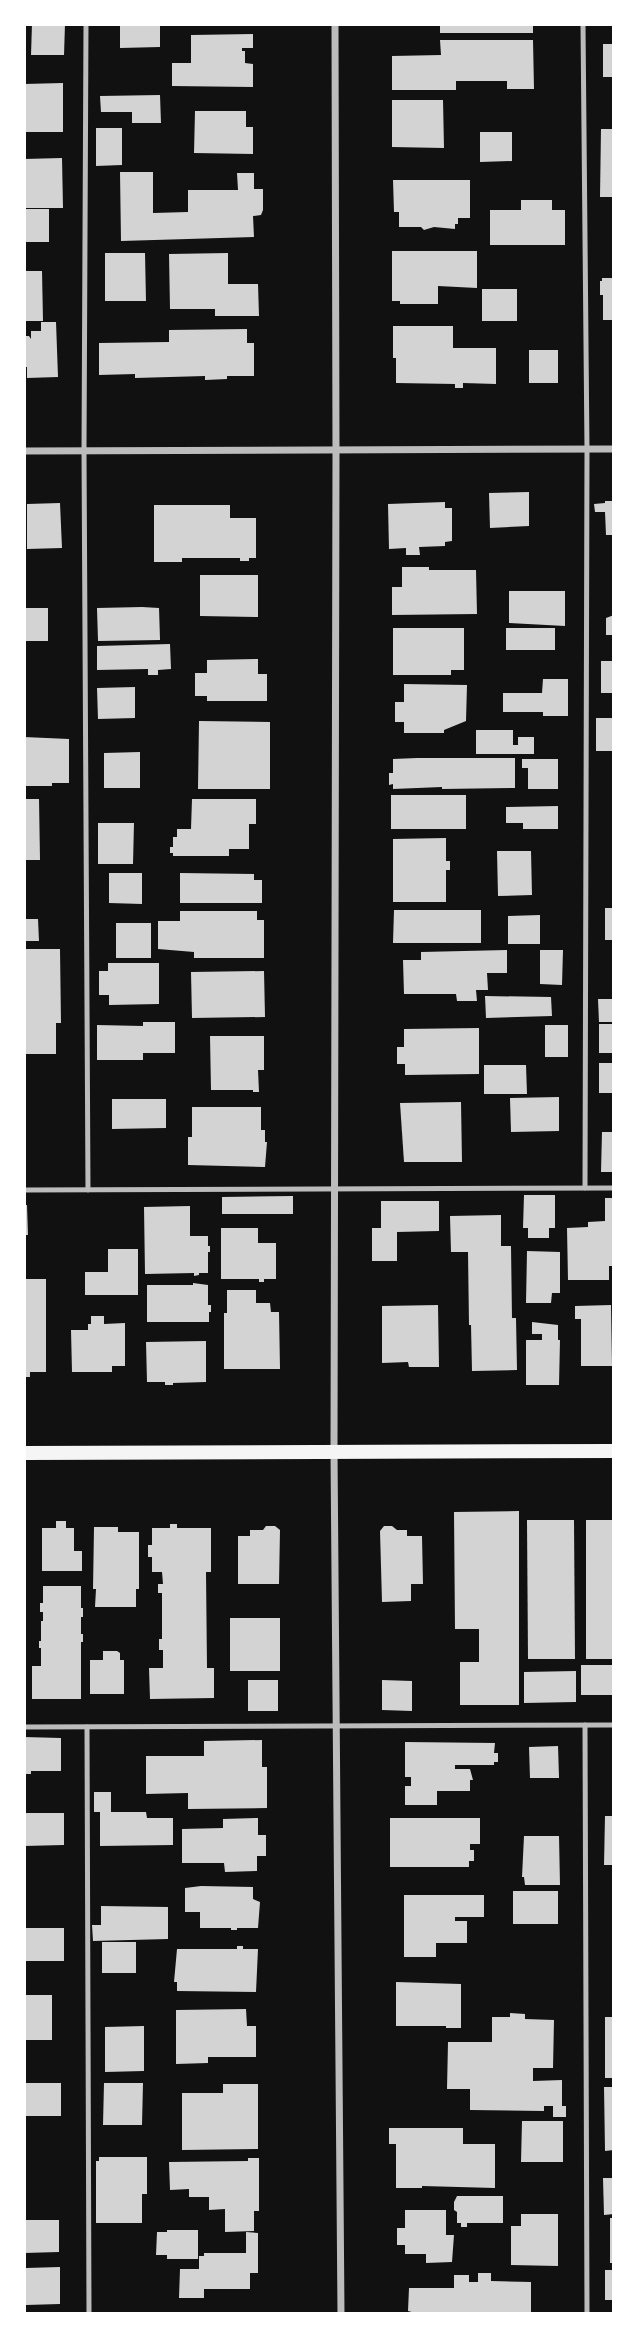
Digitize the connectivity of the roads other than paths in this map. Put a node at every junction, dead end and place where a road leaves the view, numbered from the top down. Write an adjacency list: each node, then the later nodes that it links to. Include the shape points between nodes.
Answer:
1 (86, 24): 7 (lane)
2 (335, 24): 8 (street)
3 (583, 24): 4 (lane)
4 (587, 450): 5 (street); 8 (street); 10 (lane)
5 (614, 450)
6 (24, 451): 7 (street)
7 (84, 451): 8 (street); 13 (lane)
8 (336, 451): 9 (street)
9 (334, 1188): 10 (lane); 13 (lane); 14 (street)
10 (585, 1188): 11 (lane)
11 (614, 1188)
12 (24, 1190): 13 (lane)
13 (88, 1190)
14 (334, 1451): 15 (main road); 16 (main road); 18 (street)
15 (614, 1451)
16 (24, 1453)
17 (614, 1725): 19 (lane)
18 (336, 1726): 19 (lane); 21 (lane); 23 (street)
19 (585, 1726): 24 (lane)
20 (24, 1727): 21 (lane)
21 (87, 1727): 22 (lane)
22 (89, 2314)
23 (341, 2314)
24 (587, 2314)

